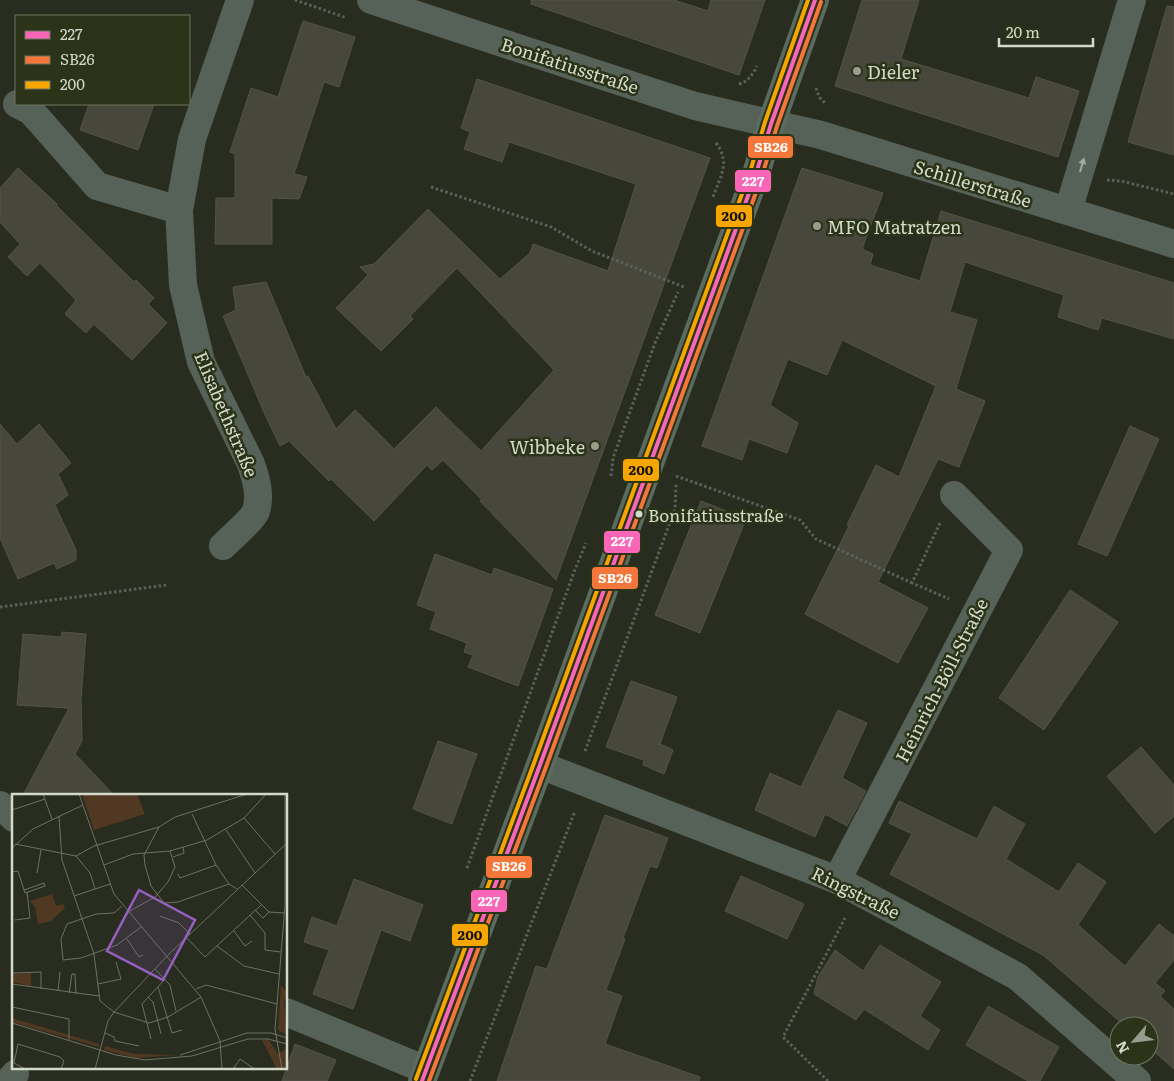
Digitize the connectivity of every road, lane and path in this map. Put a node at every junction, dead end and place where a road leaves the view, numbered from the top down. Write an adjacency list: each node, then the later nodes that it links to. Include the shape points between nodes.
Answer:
1 (240, 0): 20 (street, Elisabethstraße, via 192,139)
2 (295, 0): 6 (path)
3 (371, 0): 13 (street, Bonifatiusstraße, via 695,106)
4 (815, 0): 13 (main road)
5 (1132, 0): 16 (street, one-way to 5)
6 (349, 18)
7 (757, 68): 9 (path, via 744,83)
8 (817, 79): 14 (path, via 819,97 829,109)
9 (734, 86)
10 (0, 95): 11 (street)
11 (15, 103)
12 (18, 105): 20 (street, via 31,111 96,186)
13 (771, 124): 14 (street, Schillerstraße); 25 (main road)
14 (821, 135): 21 (street, Schillerstraße)
15 (712, 137): 19 (path, via 725,163)
16 (1078, 177): 18 (path, via 1121,181); 21 (street)
17 (431, 187): 24 (path, via 551,227 592,251)
18 (1174, 194)
19 (712, 198)
20 (179, 210): 32 (street, Elisabethstraße, via 182,285 201,362 256,477 256,513)
21 (1068, 211): 22 (street, Schillerstraße)
22 (1174, 244)
23 (684, 277): 24 (path)
24 (681, 286): 25 (path); 29 (path, via 655,343 613,458)
25 (710, 297): 26 (main road)
26 (649, 464): 28 (path); 37 (main road)
27 (679, 467): 28 (path)
28 (676, 477): 33 (path, via 800,520 816,539); 38 (path, via 676,509 585,748)
29 (611, 482)
30 (954, 495): 33 (path); 36 (street, Heinrich-Böll-Straße, via 1009,550)
31 (589, 537): 41 (path)
32 (223, 546)
33 (912, 582): 36 (path)
34 (168, 585): 35 (path)
35 (0, 607)
36 (977, 611): 42 (street, Heinrich-Böll-Straße)
37 (540, 764): 38 (street, Ringstraße); 44 (main road)
38 (582, 780): 42 (street, Ringstraße); 45 (path, via 580,798)
39 (0, 805): 40 (street)
40 (12, 816)
41 (464, 875)
42 (848, 885): 46 (path, via 784,1037); 47 (street, Ringstraße, via 1018,977)
43 (288, 1013): 44 (street)
44 (424, 1075)
45 (470, 1081)
46 (828, 1081)
47 (1137, 1081)

